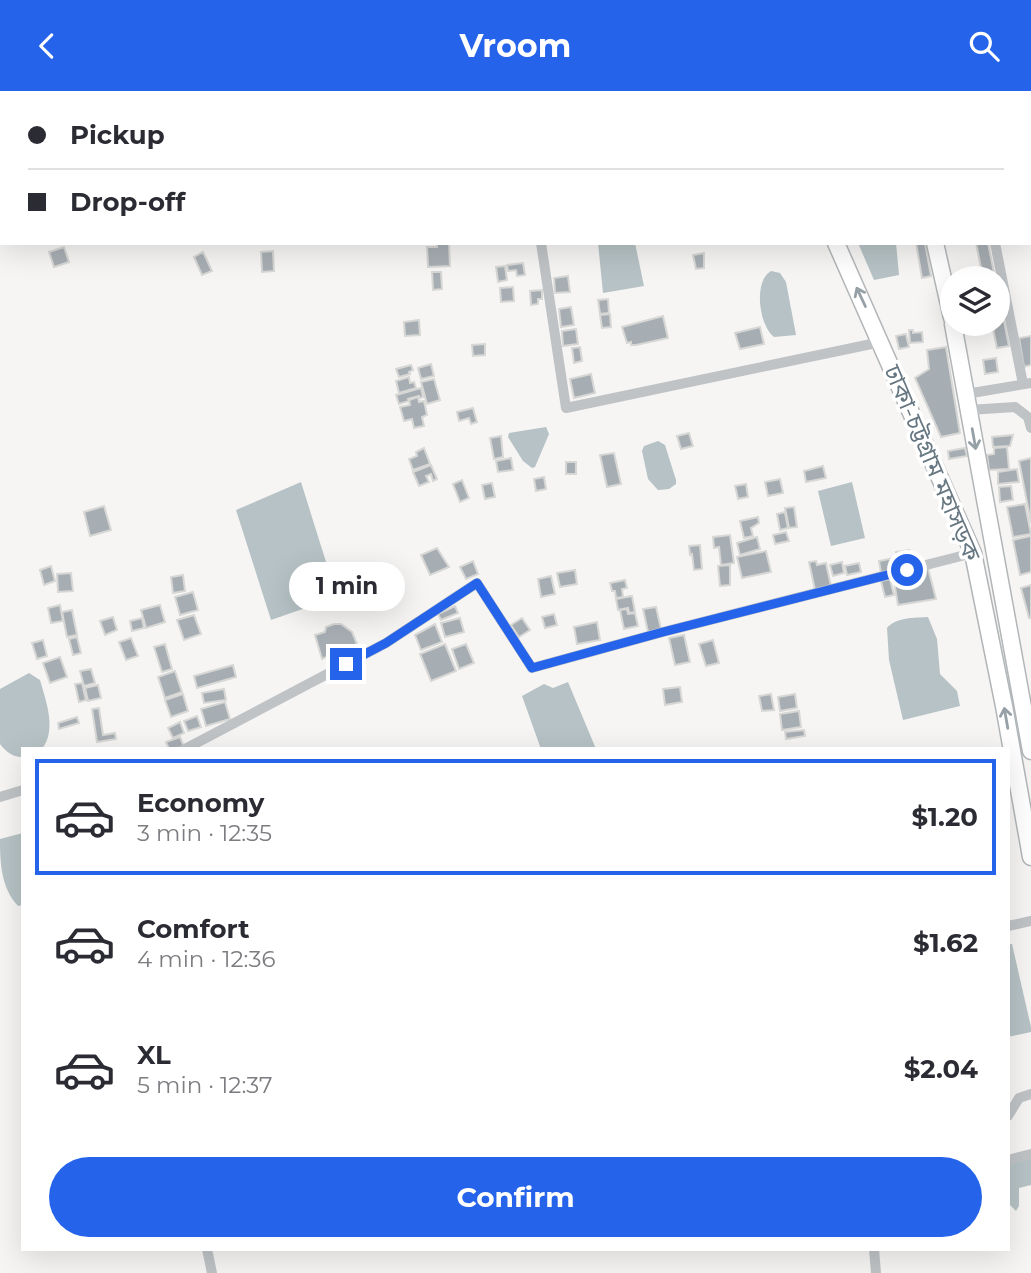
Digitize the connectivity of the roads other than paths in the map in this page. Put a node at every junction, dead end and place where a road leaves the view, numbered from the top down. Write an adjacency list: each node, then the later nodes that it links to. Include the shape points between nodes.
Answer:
1 (541, 245): 7 (street, via 566,408)
2 (837, 245): 7 (highway, ঢাকা-চট্টগ্রাম মহাসড়ক, one-way to 2)
3 (935, 245): 5 (highway)
4 (995, 245): 8 (street)
5 (940, 266)
6 (955, 336): 9 (highway, ঢাকা-চট্টগ্রাম মহাসড়ক)
7 (881, 342): 11 (highway, ঢাকা-চট্টগ্রাম মহাসড়ক)
8 (1027, 384): 9 (street)
9 (967, 402): 10 (street, via 1015,407 1028,417); 14 (highway, ঢাকা-চট্টগ্রাম মহাসড়ক, one-way to 14)
10 (1031, 428)
11 (973, 553): 12 (street, via 532,668 477,583 386,643); 13 (highway, ঢাকা-চট্টগ্রাম মহাসড়ক, one-way to 11)
12 (189, 747)
13 (1008, 747)
14 (1031, 751)
15 (1011, 762): 18 (highway, ঢাকা-চট্টগ্রাম মহাসড়ক)
16 (21, 791): 17 (street)
17 (0, 797)
18 (1031, 857)
19 (1031, 921): 20 (street)
20 (1010, 926)
21 (1031, 1094): 22 (street, via 1019,1098)
22 (1010, 1113)
23 (1031, 1154): 24 (street)
24 (1010, 1159)
25 (207, 1251): 27 (street)
26 (874, 1251): 28 (street)
27 (212, 1273)
28 (876, 1273)

